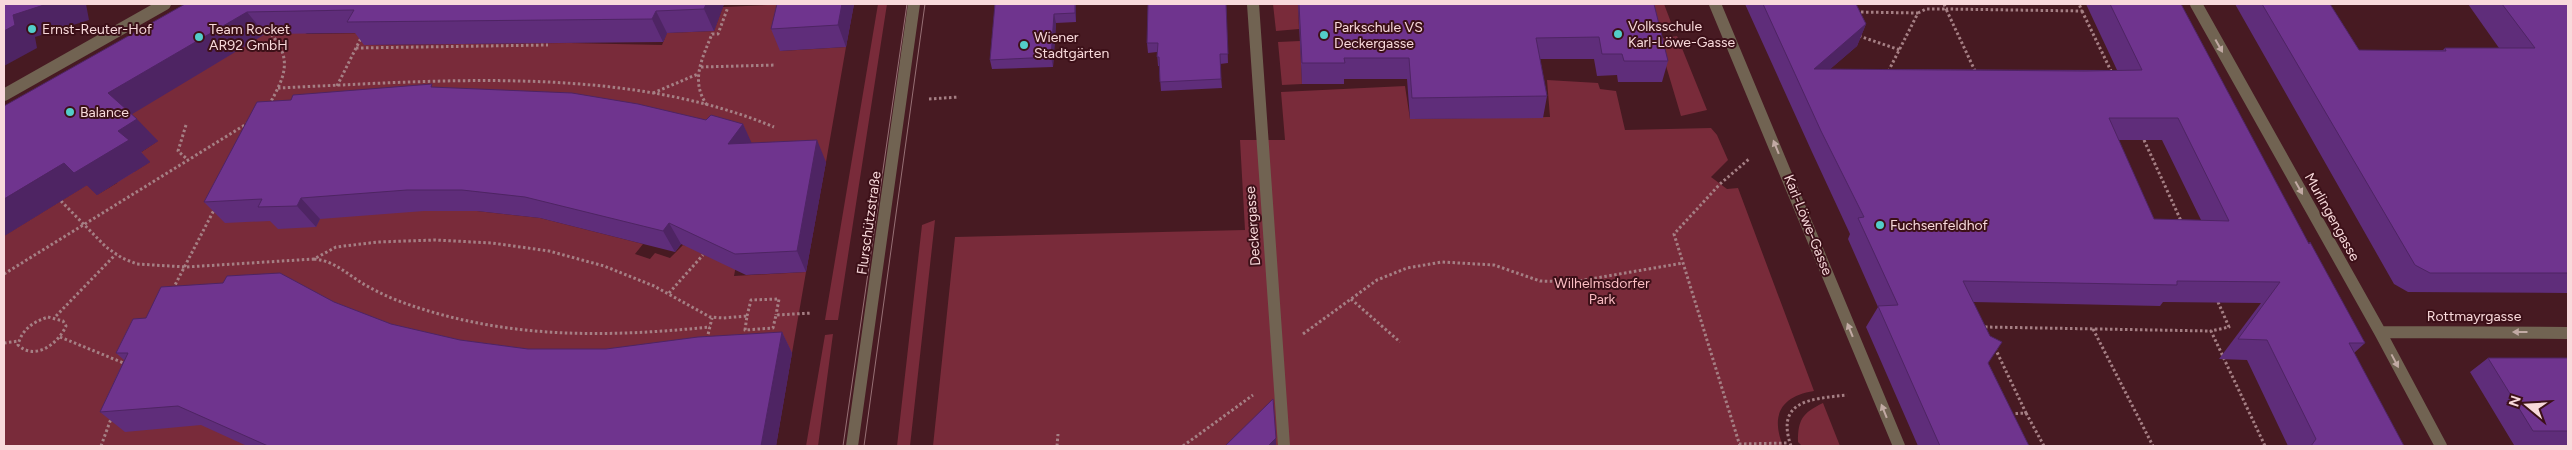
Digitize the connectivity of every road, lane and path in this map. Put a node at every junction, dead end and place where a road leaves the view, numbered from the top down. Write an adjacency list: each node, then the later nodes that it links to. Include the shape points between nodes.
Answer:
1 (165, 4): 28 (street)
2 (914, 4): 83 (street, Flurschützstraße)
3 (1253, 4): 70 (street, Deckergasse)
4 (1715, 4): 36 (street, Karl-Löwe-Gasse)
5 (1944, 4): 9 (path)
6 (2079, 4): 10 (path)
7 (2196, 4): 63 (street, Murlingengasse, one-way to 63)
8 (728, 7): 20 (path, via 718,34 712,34)
9 (1946, 9): 10 (path); 12 (path, via 1926,9); 23 (path)
10 (2082, 11): 24 (path)
11 (1852, 12): 12 (path)
12 (1918, 13): 18 (path)
13 (269, 32): 26 (path, via 278,40 285,63)
14 (364, 33): 17 (path)
15 (1856, 35): 18 (path)
16 (548, 46): 17 (path)
17 (356, 48): 25 (path)
18 (1900, 50): 21 (path)
19 (776, 66): 20 (path)
20 (701, 67): 22 (path)
21 (1888, 73)
22 (698, 74): 27 (path); 31 (path, via 697,92)
23 (1977, 74)
24 (2113, 75)
25 (337, 86): 26 (path); 27 (path, via 523,81 575,83)
26 (278, 88): 32 (path)
27 (652, 94): 31 (path)
28 (4, 95)
29 (958, 97): 30 (path)
30 (926, 99)
31 (708, 106): 35 (path)
32 (265, 112)
33 (256, 118): 38 (path)
34 (186, 125): 38 (path, via 178,151)
35 (774, 127)
36 (1773, 139): 46 (path, via 1720,184 1674,234); 75 (street, Karl-Löwe-Gasse, one-way to 36)
37 (2144, 140): 42 (path)
38 (188, 160): 41 (path)
39 (61, 201): 41 (path)
40 (215, 207): 47 (path)
41 (85, 224): 43 (path); 48 (path)
42 (2186, 231)
43 (116, 254): 47 (path, via 148,267); 56 (path)
44 (703, 255): 50 (path)
45 (314, 259): 47 (path); 50 (path, via 328,247 344,245 475,241 570,256 633,276); 59 (path, via 332,261 368,286 417,308 508,329 596,336)
46 (1682, 262): 51 (path, via 1574,282 1540,280 1494,265 1442,262 1407,268 1377,280); 80 (path)
47 (184, 267): 49 (path)
48 (4, 274)
49 (171, 292)
50 (668, 293): 57 (path)
51 (1351, 299): 68 (path); 70 (path, via 1305,334)
52 (2218, 302): 62 (path, via 2229,326)
53 (812, 312): 54 (path)
54 (776, 315): 55 (path, via 773,328 745,330); 55 (path, via 779,299 751,300)
55 (747, 316): 57 (path)
56 (55, 317): 66 (path, via 65,322); 67 (path, via 33,324 21,334)
57 (712, 318): 59 (path)
58 (1981, 319): 60 (path)
59 (710, 327): 72 (path)
60 (1985, 327): 61 (path); 65 (path)
61 (2093, 329): 62 (path); 89 (path)
62 (2211, 331): 90 (path)
63 (2380, 332): 64 (street, Rottmayrgasse, one-way to 63); 91 (street, Murlingengasse, one-way to 91)
64 (2568, 333)
65 (1989, 336)
66 (60, 337): 67 (path, via 47,347 32,352 21,349); 73 (path)
67 (19, 341): 69 (path)
68 (1400, 342)
69 (4, 343)
70 (1277, 343): 74 (street, Deckergasse)
71 (1993, 344): 77 (path)
72 (705, 346)
73 (133, 367)
74 (1279, 376): 85 (path); 86 (street, Deckergasse)
75 (1876, 392): 81 (path, via 1809,399 1797,405 1789,415 1786,428); 87 (street, Karl-Löwe-Gasse, one-way to 75)
76 (114, 411): 82 (path)
77 (2026, 413): 78 (path); 88 (path)
78 (2008, 414)
79 (1058, 434): 84 (path)
80 (1740, 445): 81 (path)
81 (1790, 445)
82 (100, 446)
83 (852, 446)
84 (1057, 446)
85 (1183, 446)
86 (1284, 446)
87 (1899, 446)
88 (2044, 446)
89 (2153, 446)
90 (2265, 446)
91 (2440, 446)

